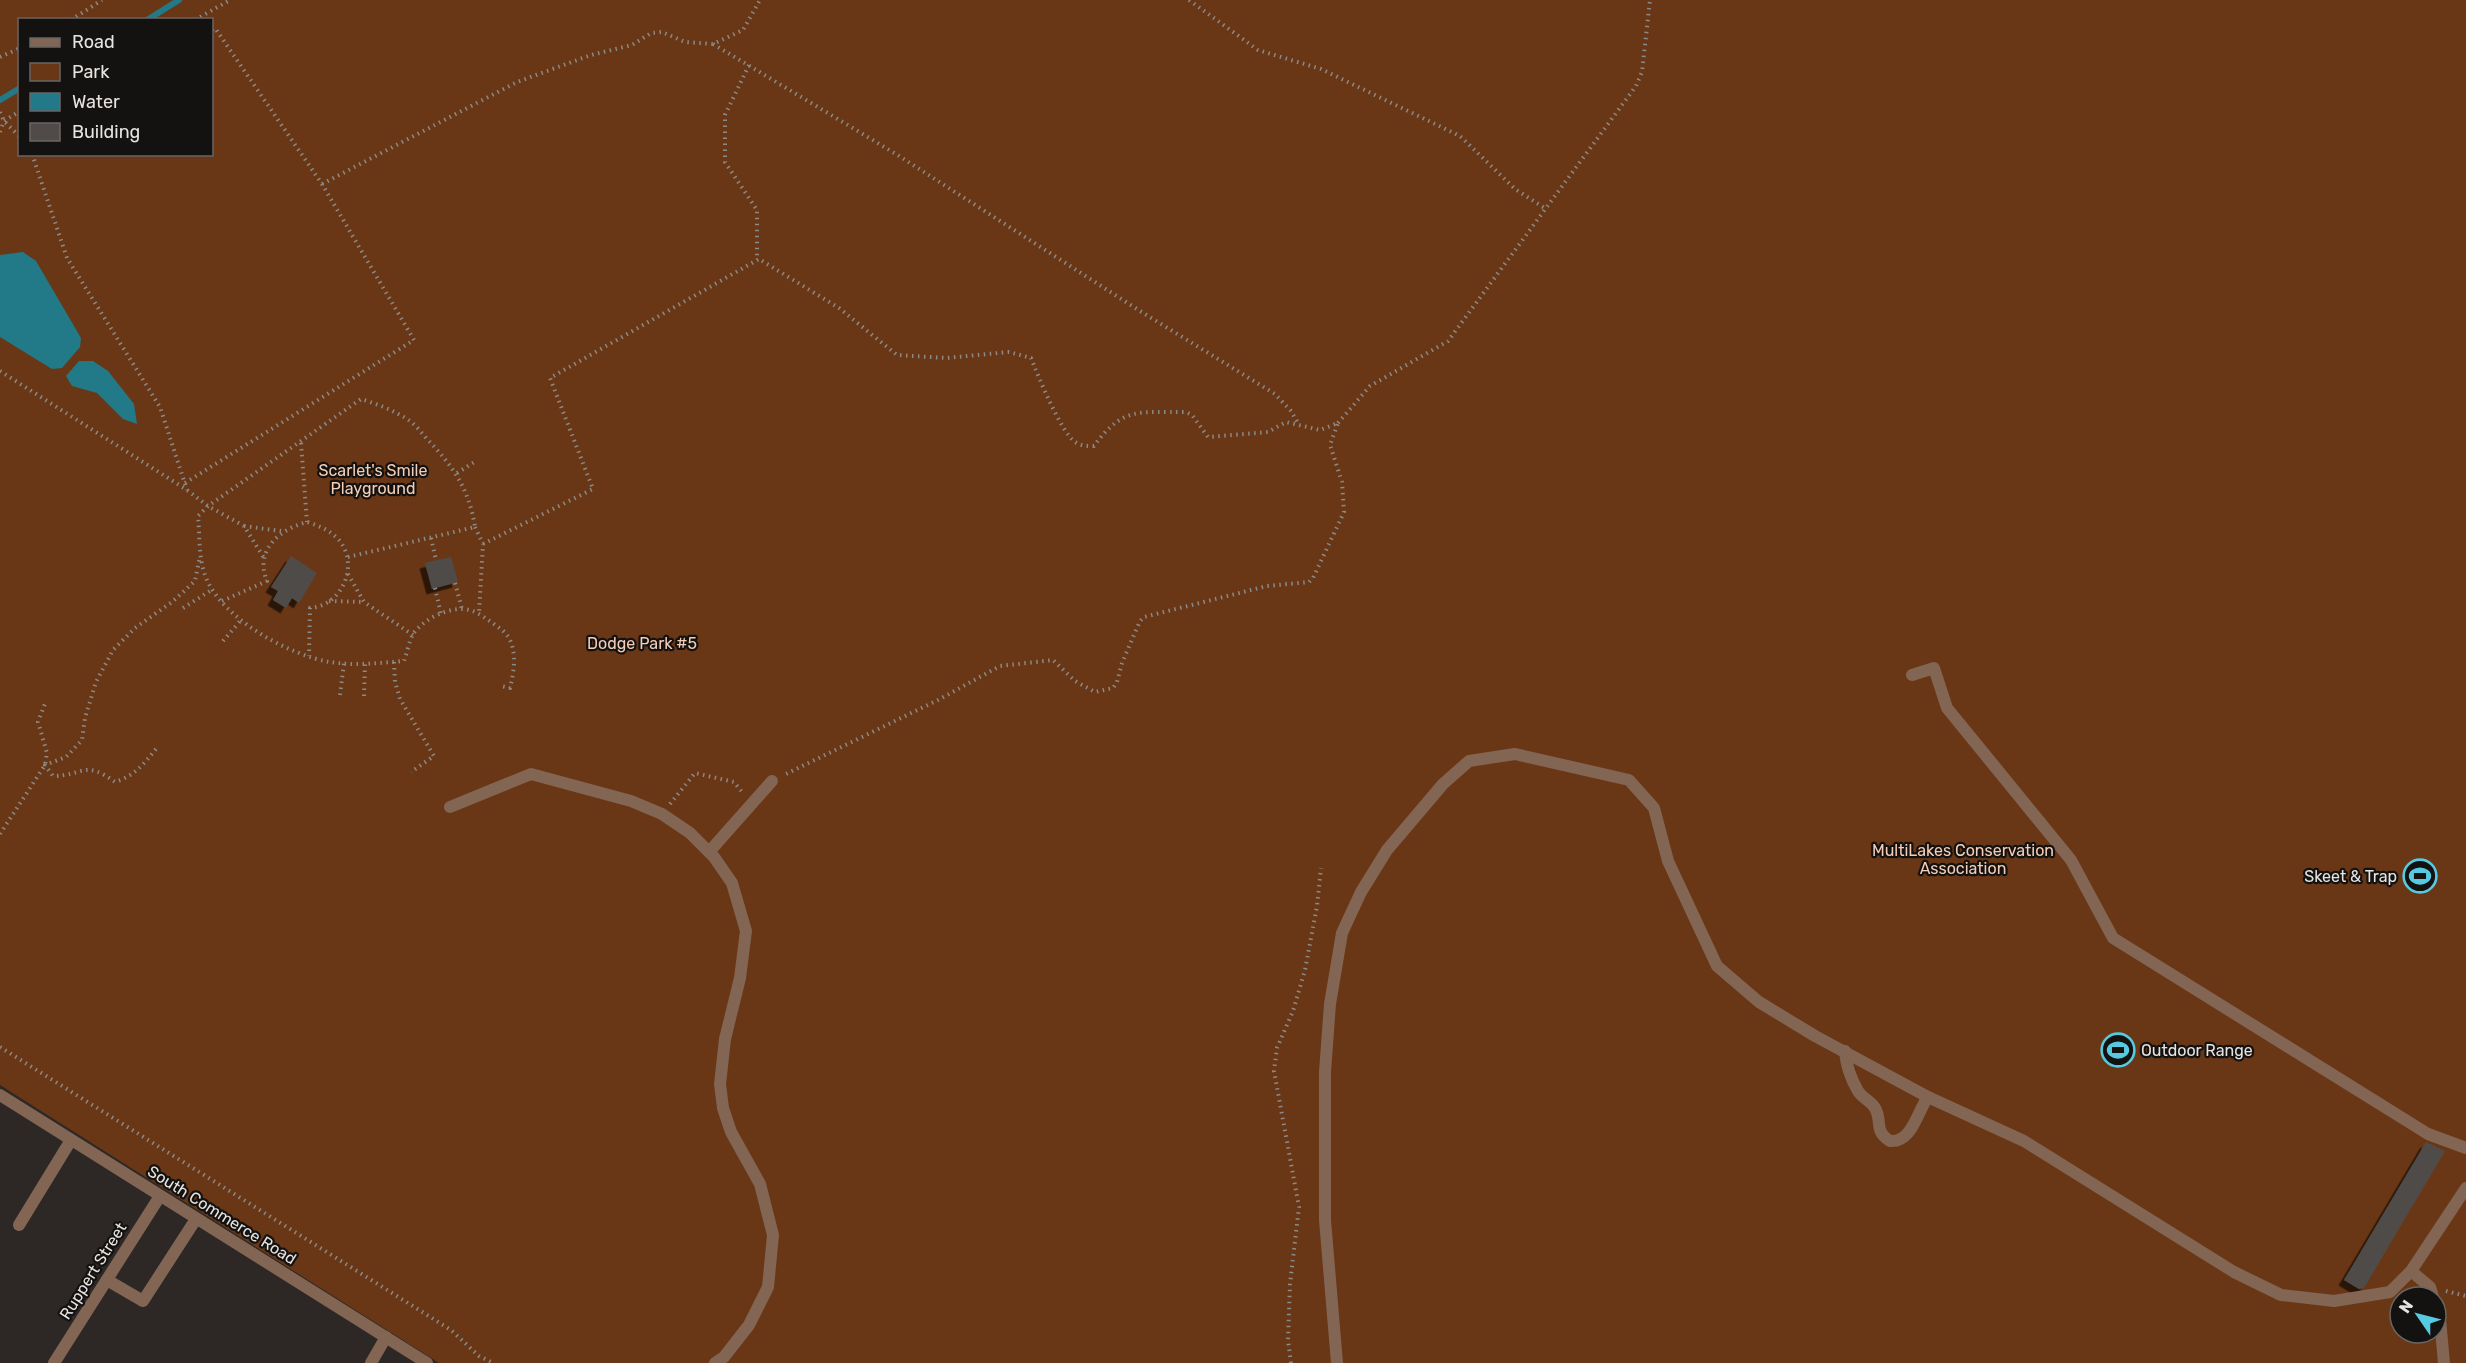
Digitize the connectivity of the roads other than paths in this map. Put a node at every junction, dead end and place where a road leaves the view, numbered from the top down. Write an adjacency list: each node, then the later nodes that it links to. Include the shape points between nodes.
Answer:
1 (1912, 675): 9 (street, via 1934,668 1947,708 2071,860 2113,938 2428,1134)
2 (772, 781): 4 (street)
3 (450, 807): 4 (street, via 531,774 631,801 662,814)
4 (709, 852): 19 (street, via 732,883 746,931 740,978 725,1039 720,1084 723,1107 730,1132 760,1184 773,1235 768,1287 749,1325)
5 (1845, 1051): 7 (street); 7 (street, via 1846,1067 1858,1092 1876,1109 1880,1133 1890,1141 1907,1135); 23 (street, via 1759,1002 1717,966 1668,861 1654,808 1629,780 1515,754 1469,761 1443,784 1387,850 1342,933 1330,1004 1325,1072 1325,1220)
6 (0, 1095): 8 (street, South Commerce Road)
7 (1928, 1097): 14 (street, via 2024,1141 2234,1272 2282,1295 2334,1300 2390,1292)
8 (71, 1140): 11 (street, South Commerce Road); 13 (street)
9 (2466, 1148)
10 (2466, 1188): 14 (street)
11 (160, 1196): 12 (street, South Commerce Road); 15 (street, Ruppert Street)
12 (196, 1219): 15 (street, via 143,1301); 17 (street, South Commerce Road)
13 (19, 1225)
14 (2411, 1271): 16 (street)
15 (107, 1280): 20 (street, Ruppert Street)
16 (2428, 1285)
17 (386, 1338): 21 (street); 22 (street, South Commerce Road)
18 (2442, 1345): 24 (street)
19 (720, 1361)
20 (54, 1363)
21 (372, 1363)
22 (427, 1363)
23 (1337, 1363)
24 (2444, 1363)

